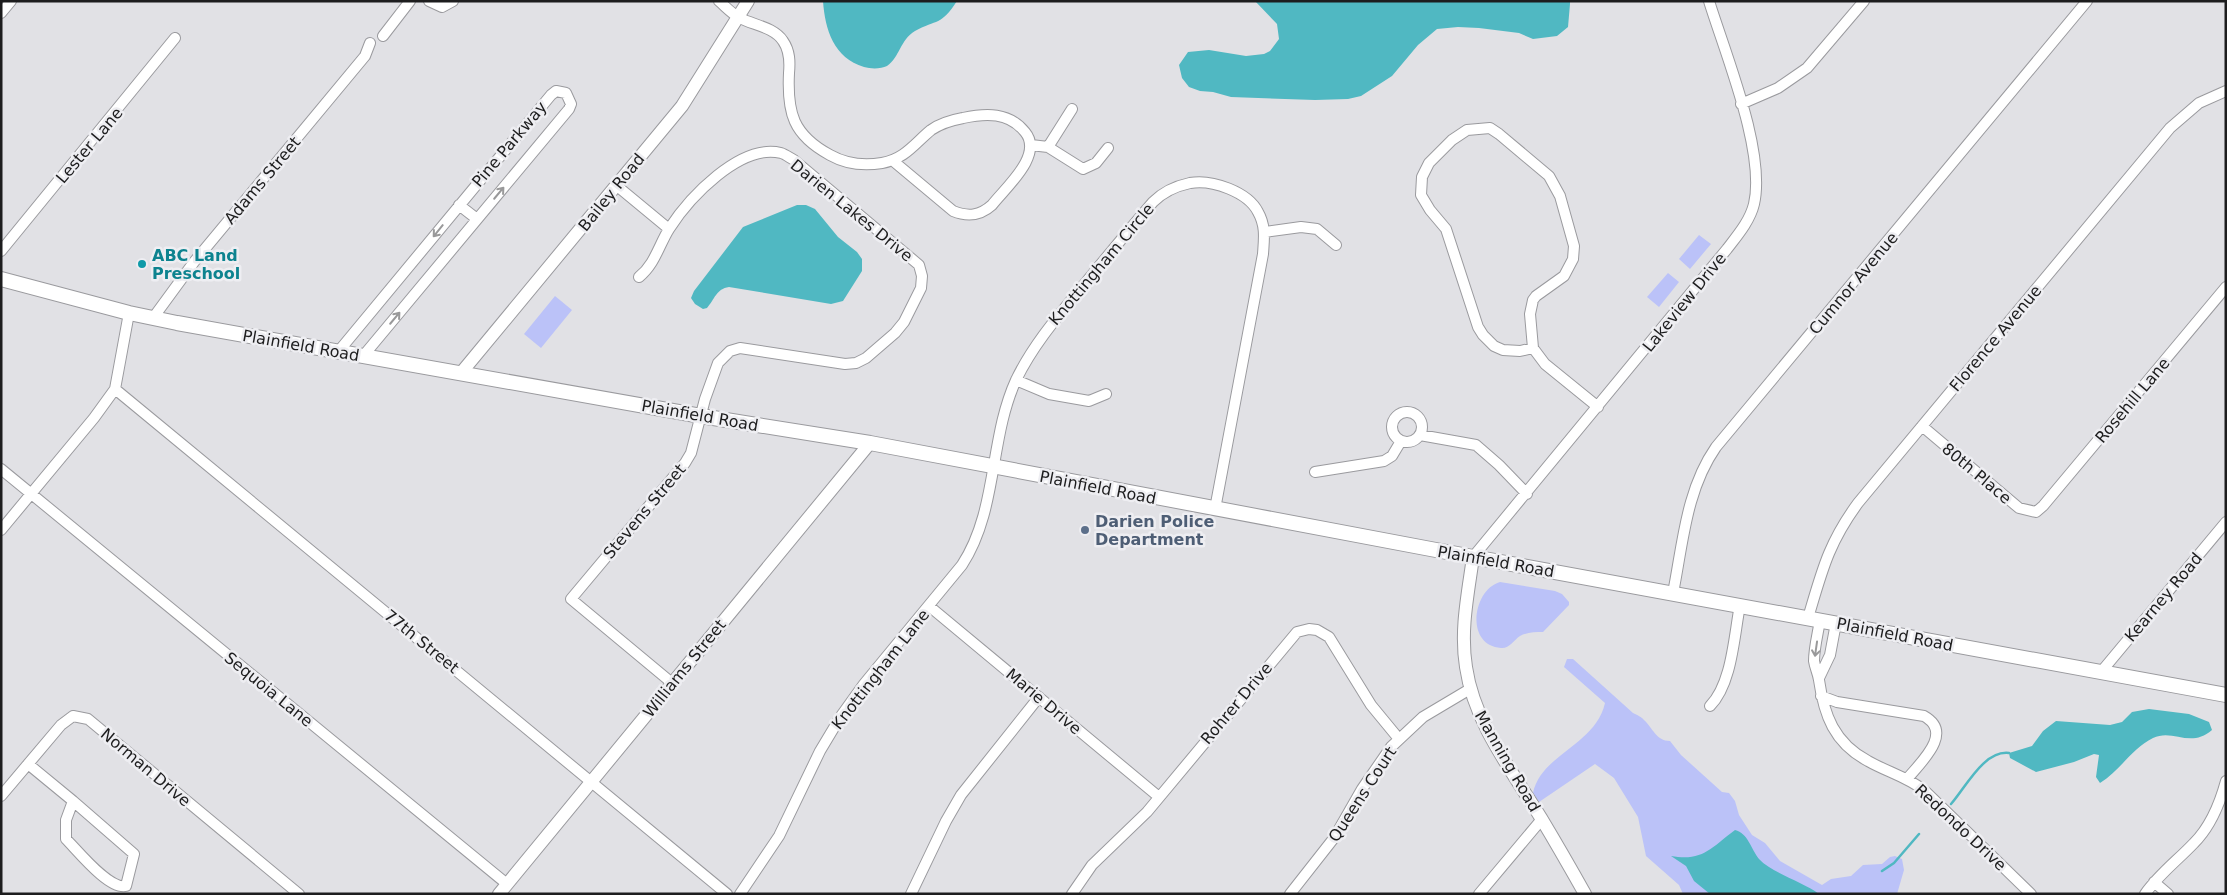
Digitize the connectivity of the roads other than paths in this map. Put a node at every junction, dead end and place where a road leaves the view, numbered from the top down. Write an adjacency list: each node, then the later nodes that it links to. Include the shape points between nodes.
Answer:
1 (11, 1): 10 (street)
2 (410, 1): 12 (street)
3 (429, 1): 4 (street, via 442,7)
4 (453, 1)
5 (719, 1): 11 (street)
6 (748, 1): 11 (street, Bailey Road)
7 (1709, 1): 16 (street, Lakeview Drive)
8 (1864, 1): 16 (street, via 1807,68 1778,88)
9 (2087, 1): 57 (street, Cumnor Avenue, via 1713,452 1694,490)
10 (1, 13)
11 (738, 17): 21 (street, via 776,33 787,47 790,110 804,135 828,154 847,162 867,165); 22 (street, Bailey Road, via 682,106)
12 (383, 36)
13 (174, 38): 28 (street, Lester Lane)
14 (370, 43): 33 (street, Adams Street, via 365,56 194,262)
15 (2226, 91): 43 (street, Florence Avenue, via 2198,104 2170,128)
16 (1741, 104): 41 (street, Lakeview Drive, via 1756,162 1752,211 1727,249)
17 (1072, 109): 19 (street)
18 (1032, 145): 19 (street); 21 (street, via 1026,133 1010,120 993,114 980,114 940,125 908,152); 21 (street, via 1028,160 998,198 986,210 974,215 953,211)
19 (1048, 147): 20 (street, via 1082,169 1096,162)
20 (1108, 148)
21 (892, 160)
22 (617, 186): 25 (street); 37 (street, Bailey Road)
23 (459, 204): 24 (street); 24 (street, Pine Parkway, one-way to 23, via 569,109 571,104 566,93 556,91 551,95); 35 (street, Pine Parkway, one-way to 35)
24 (476, 219): 36 (street, Pine Parkway, one-way to 24)
25 (669, 229): 29 (street, Darien Lakes Drive, via 647,271); 42 (street, Darien Lakes Drive, via 714,177 727,167 747,157 781,153 794,160 919,264 922,276 921,288 904,322 866,358 845,364 734,349 718,363)
26 (1265, 232): 27 (street, via 1301,227 1317,229); 38 (street, Knottingham Circle, via 1254,205 1236,191 1192,183 1165,192 1152,202 1050,326); 52 (street, Knottingham Circle)
27 (1336, 245)
28 (1, 251)
29 (639, 277)
30 (1, 280): 32 (main road, Plainfield Road)
31 (2226, 287): 53 (street, Rosehill Lane)
32 (129, 313): 33 (main road, Plainfield Road); 39 (street)
33 (153, 318): 35 (main road, Plainfield Road)
34 (1532, 348): 34 (street, via 1503,350 1483,335 1446,229 1421,194 1422,177 1429,163 1446,144 1467,130 1490,128 1500,134 1554,181 1560,196 1574,246 1573,259 1564,276 1533,300 1530,314); 41 (street, via 1545,364)
35 (338, 352): 36 (main road, Plainfield Road)
36 (364, 355): 37 (main road, Plainfield Road)
37 (461, 374): 42 (main road, Plainfield Road)
38 (1016, 380): 40 (street, via 1049,394 1089,401); 47 (street, Knottingham Circle)
39 (115, 389): 50 (street); 73 (street, 77th Street)
40 (1106, 394)
41 (1598, 407): 51 (street, Lakeview Drive)
42 (701, 416): 46 (main road, Plainfield Road); 64 (street, Stevens Street, via 685,463 571,599)
43 (1922, 426): 53 (street, 80th Place, via 2019,508); 60 (street, Florence Avenue, via 1844,522 1827,555)
44 (1420, 435): 45 (street, via 1412,442); 45 (street, via 1421,420 1413,413 1404,412 1395,417 1391,426); 51 (street, via 1476,445)
45 (1401, 442): 49 (street, via 1392,456 1384,461)
46 (870, 443): 47 (main road, Plainfield Road); 64 (street, Williams Street)
47 (993, 467): 52 (main road, Plainfield Road); 59 (street, Knottingham Lane, via 982,524 974,546)
48 (1, 468): 50 (street, Sequoia Lane)
49 (1315, 472)
50 (30, 494): 55 (street); 81 (street, Sequoia Lane)
51 (1527, 494): 56 (street, Lakeview Drive)
52 (1215, 509): 56 (main road, Plainfield Road)
53 (2036, 512)
54 (2226, 522): 62 (street, Kearney Road)
55 (1, 530)
56 (1473, 557): 57 (main road, Plainfield Road); 65 (street, Manning Road, via 1464,629 1465,665)
57 (1673, 593): 58 (main road, Plainfield Road)
58 (1740, 605): 60 (main road, Plainfield Road); 69 (street, via 1725,681)
59 (928, 606): 68 (street, Marie Drive); 84 (street, Knottingham Lane, via 841,716 820,751 779,836)
60 (1814, 619): 61 (main road, Plainfield Road); 63 (street, Redondo Drive, one-way to 63, via 1814,660)
61 (1836, 623): 62 (main road, Plainfield Road); 63 (street, via 1830,655)
62 (2101, 672): 66 (main road, Plainfield Road)
63 (1819, 678): 67 (street, Redondo Drive)
64 (672, 683): 73 (street, Williams Street)
65 (1470, 689): 70 (street, Queens Court, via 1436,708); 79 (street, Manning Road, via 1483,721)
66 (2226, 695)
67 (1821, 696): 72 (street, Redondo Drive, via 1828,718 1844,742 1867,761); 72 (street, via 1837,702 1924,716 1932,722 1938,734 1935,743)
68 (1039, 698): 76 (street, Marie Drive); 85 (street, via 961,795)
69 (1710, 706)
70 (1399, 739): 76 (street, Rohrer Drive, via 1370,705 1329,637 1316,630 1303,630 1291,637); 87 (street, Queens Court, via 1362,789 1334,838)
71 (28, 764): 75 (street, Norman Drive); 77 (street); 82 (street, Norman Drive, via 61,725 73,716 88,719)
72 (1907, 779): 90 (street, Redondo Drive, via 1925,791)
73 (592, 781): 81 (street, Williams Street); 83 (street, 77th Street)
74 (2226, 781): 78 (street)
75 (1, 796)
76 (1159, 797): 86 (street, Rohrer Drive, via 1100,856)
77 (73, 802): 77 (street, via 134,854 126,886 109,882 66,839 66,820)
78 (2222, 804): 80 (street, via 2196,842)
79 (1542, 819): 88 (street); 89 (street, Manning Road)
80 (2154, 882): 91 (street); 92 (street)
81 (503, 889)
82 (299, 894)
83 (727, 894)
84 (740, 894)
85 (911, 894)
86 (1072, 894)
87 (1290, 894)
88 (1479, 894)
89 (1585, 894)
90 (2031, 894)
91 (2145, 894)
92 (2168, 894)

